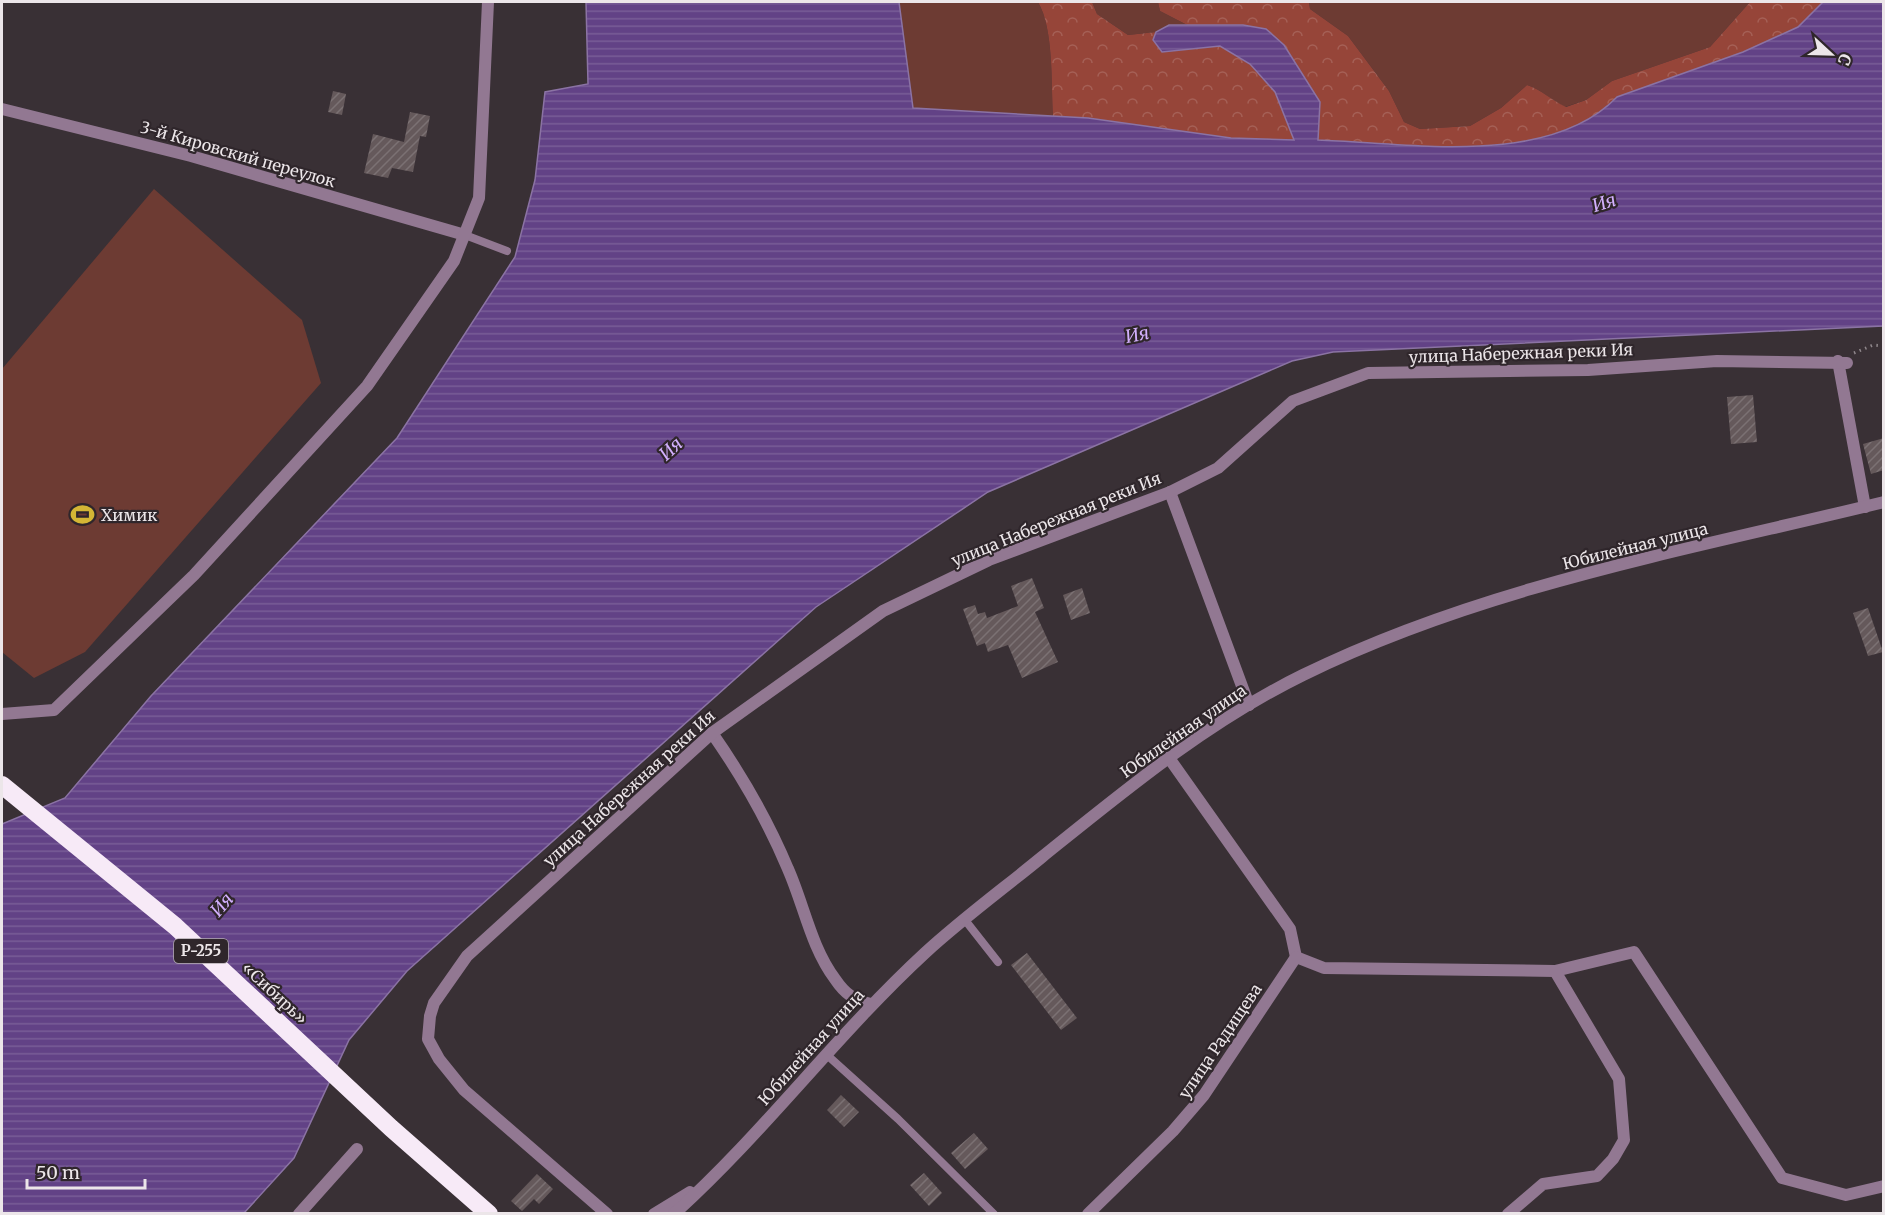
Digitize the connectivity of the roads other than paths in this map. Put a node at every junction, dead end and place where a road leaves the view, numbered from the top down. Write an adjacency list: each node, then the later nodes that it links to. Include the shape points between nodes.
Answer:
1 (486, 2): 3 (street, via 479,198)
2 (2, 109): 3 (street, 3-й Кировский переулок, via 191,156)
3 (465, 236): 4 (lane); 9 (street, via 454,261 367,386 194,575 54,710)
4 (507, 251)
5 (1170, 492): 7 (street, улица Набережная реки Ия, via 1218,468 1293,401 1368,373 1588,370 1717,361 1842,362); 8 (street); 10 (street, улица Набережная реки Ия, via 988,560 883,611)
6 (1884, 502): 7 (street, Юбилейная улица)
7 (1865, 507): 8 (street, Юбилейная улица, via 1466,609 1362,648)
8 (1248, 705): 11 (street, Юбилейная улица)
9 (2, 714)
10 (712, 733): 17 (street, via 754,797 789,870 813,938 834,978 852,999); 24 (street, улица Набережная реки Ия, via 467,956 443,988 430,1016 428,1039 464,1090)
11 (1169, 759): 13 (street, Юбилейная улица); 14 (street, via 1290,929)
12 (2, 785): 23 (highway, «Сибирь» / Р-255, via 175,926)
13 (964, 920): 15 (lane); 17 (street, Юбилейная улица)
14 (1296, 957): 16 (street, via 1324,968); 28 (street, улица Радищева, via 1204,1095)
15 (998, 962)
16 (1555, 971): 21 (street, via 1634,952 1782,1178 1846,1195); 29 (street, via 1619,1079 1624,1140 1597,1176 1543,1184)
17 (871, 1004): 18 (street, Юбилейная улица)
18 (827, 1055): 20 (street, Юбилейная улица); 27 (lane)
19 (357, 1149): 22 (street)
20 (717, 1175): 25 (street); 26 (street, Юбилейная улица)
21 (1884, 1186)
22 (298, 1214)
23 (489, 1214)
24 (607, 1214)
25 (654, 1214)
26 (674, 1214)
27 (994, 1214)
28 (1088, 1214)
29 (1508, 1214)

